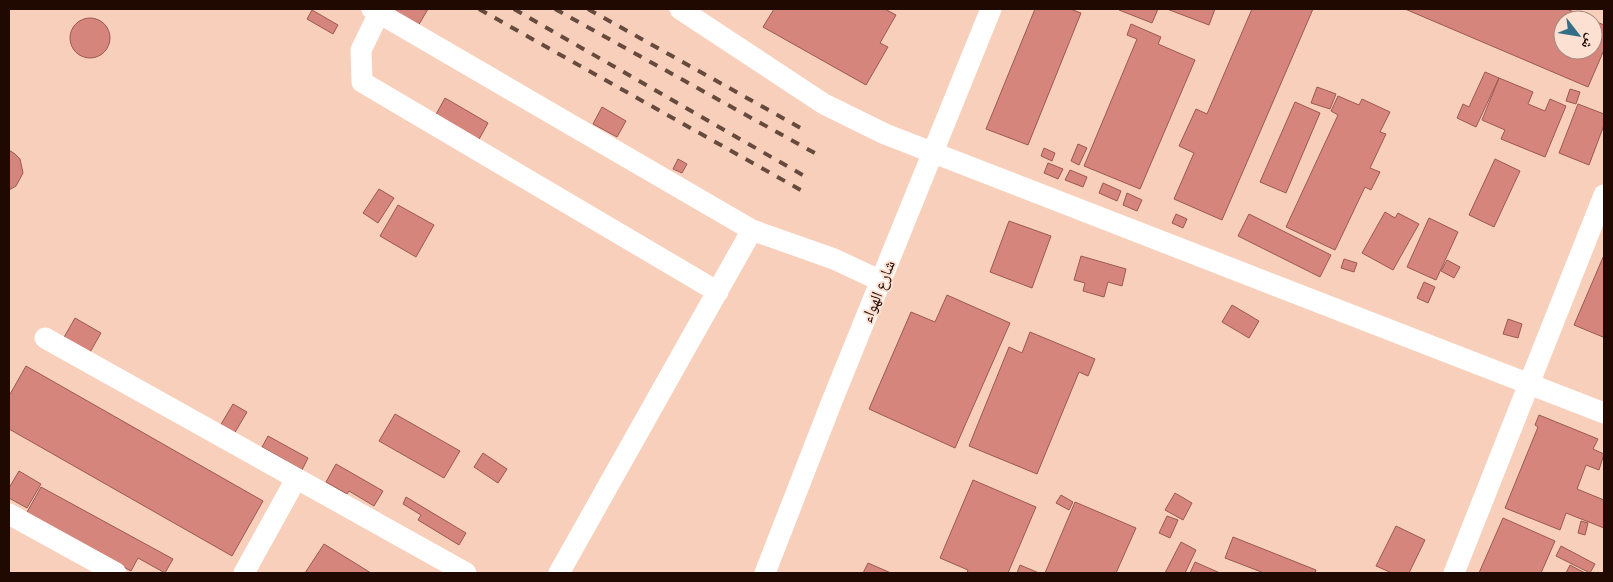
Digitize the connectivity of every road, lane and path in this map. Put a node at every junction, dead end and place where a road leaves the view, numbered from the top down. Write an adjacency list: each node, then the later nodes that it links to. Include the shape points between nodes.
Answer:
1 (680, 9): 4 (street, via 824,104 885,134)
2 (991, 9): 4 (street, شارع الهواء)
3 (376, 11): 6 (street); 8 (street, via 361,50 362,82)
4 (940, 155): 7 (street, شارع الهواء); 10 (street)
5 (1604, 196): 10 (street)
6 (752, 230): 7 (street, via 834,259); 8 (street)
7 (881, 281): 18 (street, شارع الهواء)
8 (718, 292): 17 (street)
9 (45, 338): 12 (street)
10 (1529, 384): 11 (street); 19 (street)
11 (1604, 413)
12 (296, 479): 15 (street); 16 (street)
13 (9, 514): 14 (street)
14 (116, 573)
15 (244, 573)
16 (466, 573)
17 (559, 573)
18 (765, 573)
19 (1454, 573)

